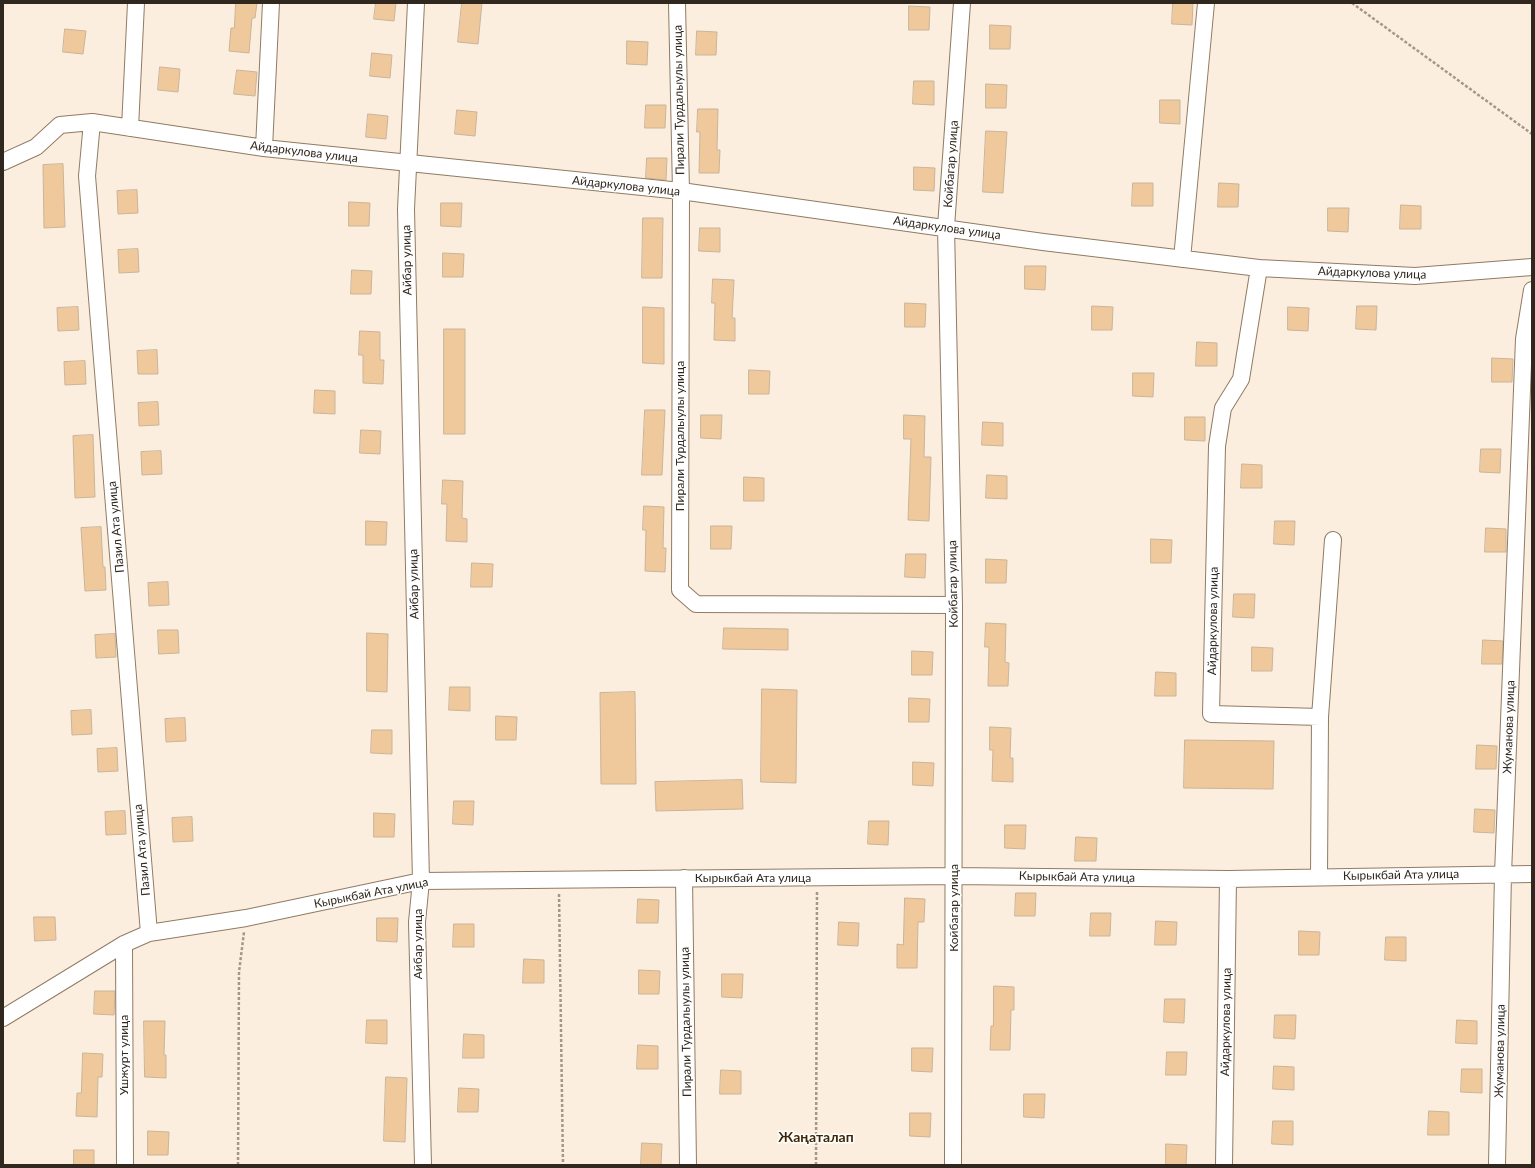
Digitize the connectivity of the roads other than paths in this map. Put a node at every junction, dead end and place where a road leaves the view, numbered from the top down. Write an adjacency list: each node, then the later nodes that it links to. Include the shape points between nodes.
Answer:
1 (136, 3): 8 (street)
2 (271, 3): 9 (street)
3 (416, 3): 11 (street, Айбар улица)
4 (677, 3): 12 (street, Пирали Турдалыулы улица)
5 (962, 3): 13 (street, Койбагар улица)
6 (1206, 3): 14 (street)
7 (92, 122): 8 (street, Айдаркулова улица); 10 (street, Айдаркулова улица, via 60,125 36,147); 28 (street, Пазил Ата улица, via 87,176)
8 (130, 128): 9 (street, Айдаркулова улица)
9 (264, 148): 11 (street, Айдаркулова улица)
10 (3, 162)
11 (407, 164): 12 (street, Айдаркулова улица); 27 (street, Айбар улица)
12 (681, 191): 13 (street, Айдаркулова улица); 19 (street, Пирали Турдалыулы улица, via 680,590 696,604)
13 (946, 228): 14 (street, Айдаркулова улица); 19 (street, Койбагар улица)
14 (1182, 259): 15 (street, Айдаркулова улица)
15 (1259, 268): 16 (street, Айдаркулова улица, via 1415,276); 20 (street, Айдаркулова улица, via 1241,379 1223,408 1217,446 1211,714)
16 (1532, 268)
17 (1532, 290): 21 (street, Жуманова улица, via 1524,339)
18 (1333, 540): 20 (street)
19 (954, 605): 23 (street, Койбагар улица)
20 (1320, 717): 24 (street)
21 (1503, 874): 22 (street, Кырыкбай Ата улица); 24 (street, Кырыкбай Ата улица); 36 (street, Жуманова улица)
22 (1532, 874)
23 (954, 876): 25 (street, Кырыкбай Ата улица); 26 (street, Кырыкбай Ата улица); 34 (street, Койбагар улица)
24 (1319, 876): 26 (street, Кырыкбай Ата улица)
25 (684, 878): 27 (street, Кырыкбай Ата улица); 33 (street, Пирали Турдалыулы улица)
26 (1228, 879): 35 (street, Айдаркулова улица)
27 (421, 881): 28 (street, Кырыкбай Ата улица, via 246,918); 32 (street, Айбар улица, via 417,922)
28 (149, 933): 29 (street, Кырыкбай Ата улица)
29 (124, 944): 30 (street, Кырыкбай Ата улица); 31 (street, Ушжурт улица)
30 (3, 1018)
31 (125, 1165)
32 (423, 1165)
33 (688, 1165)
34 (954, 1165)
35 (1224, 1165)
36 (1497, 1165)

